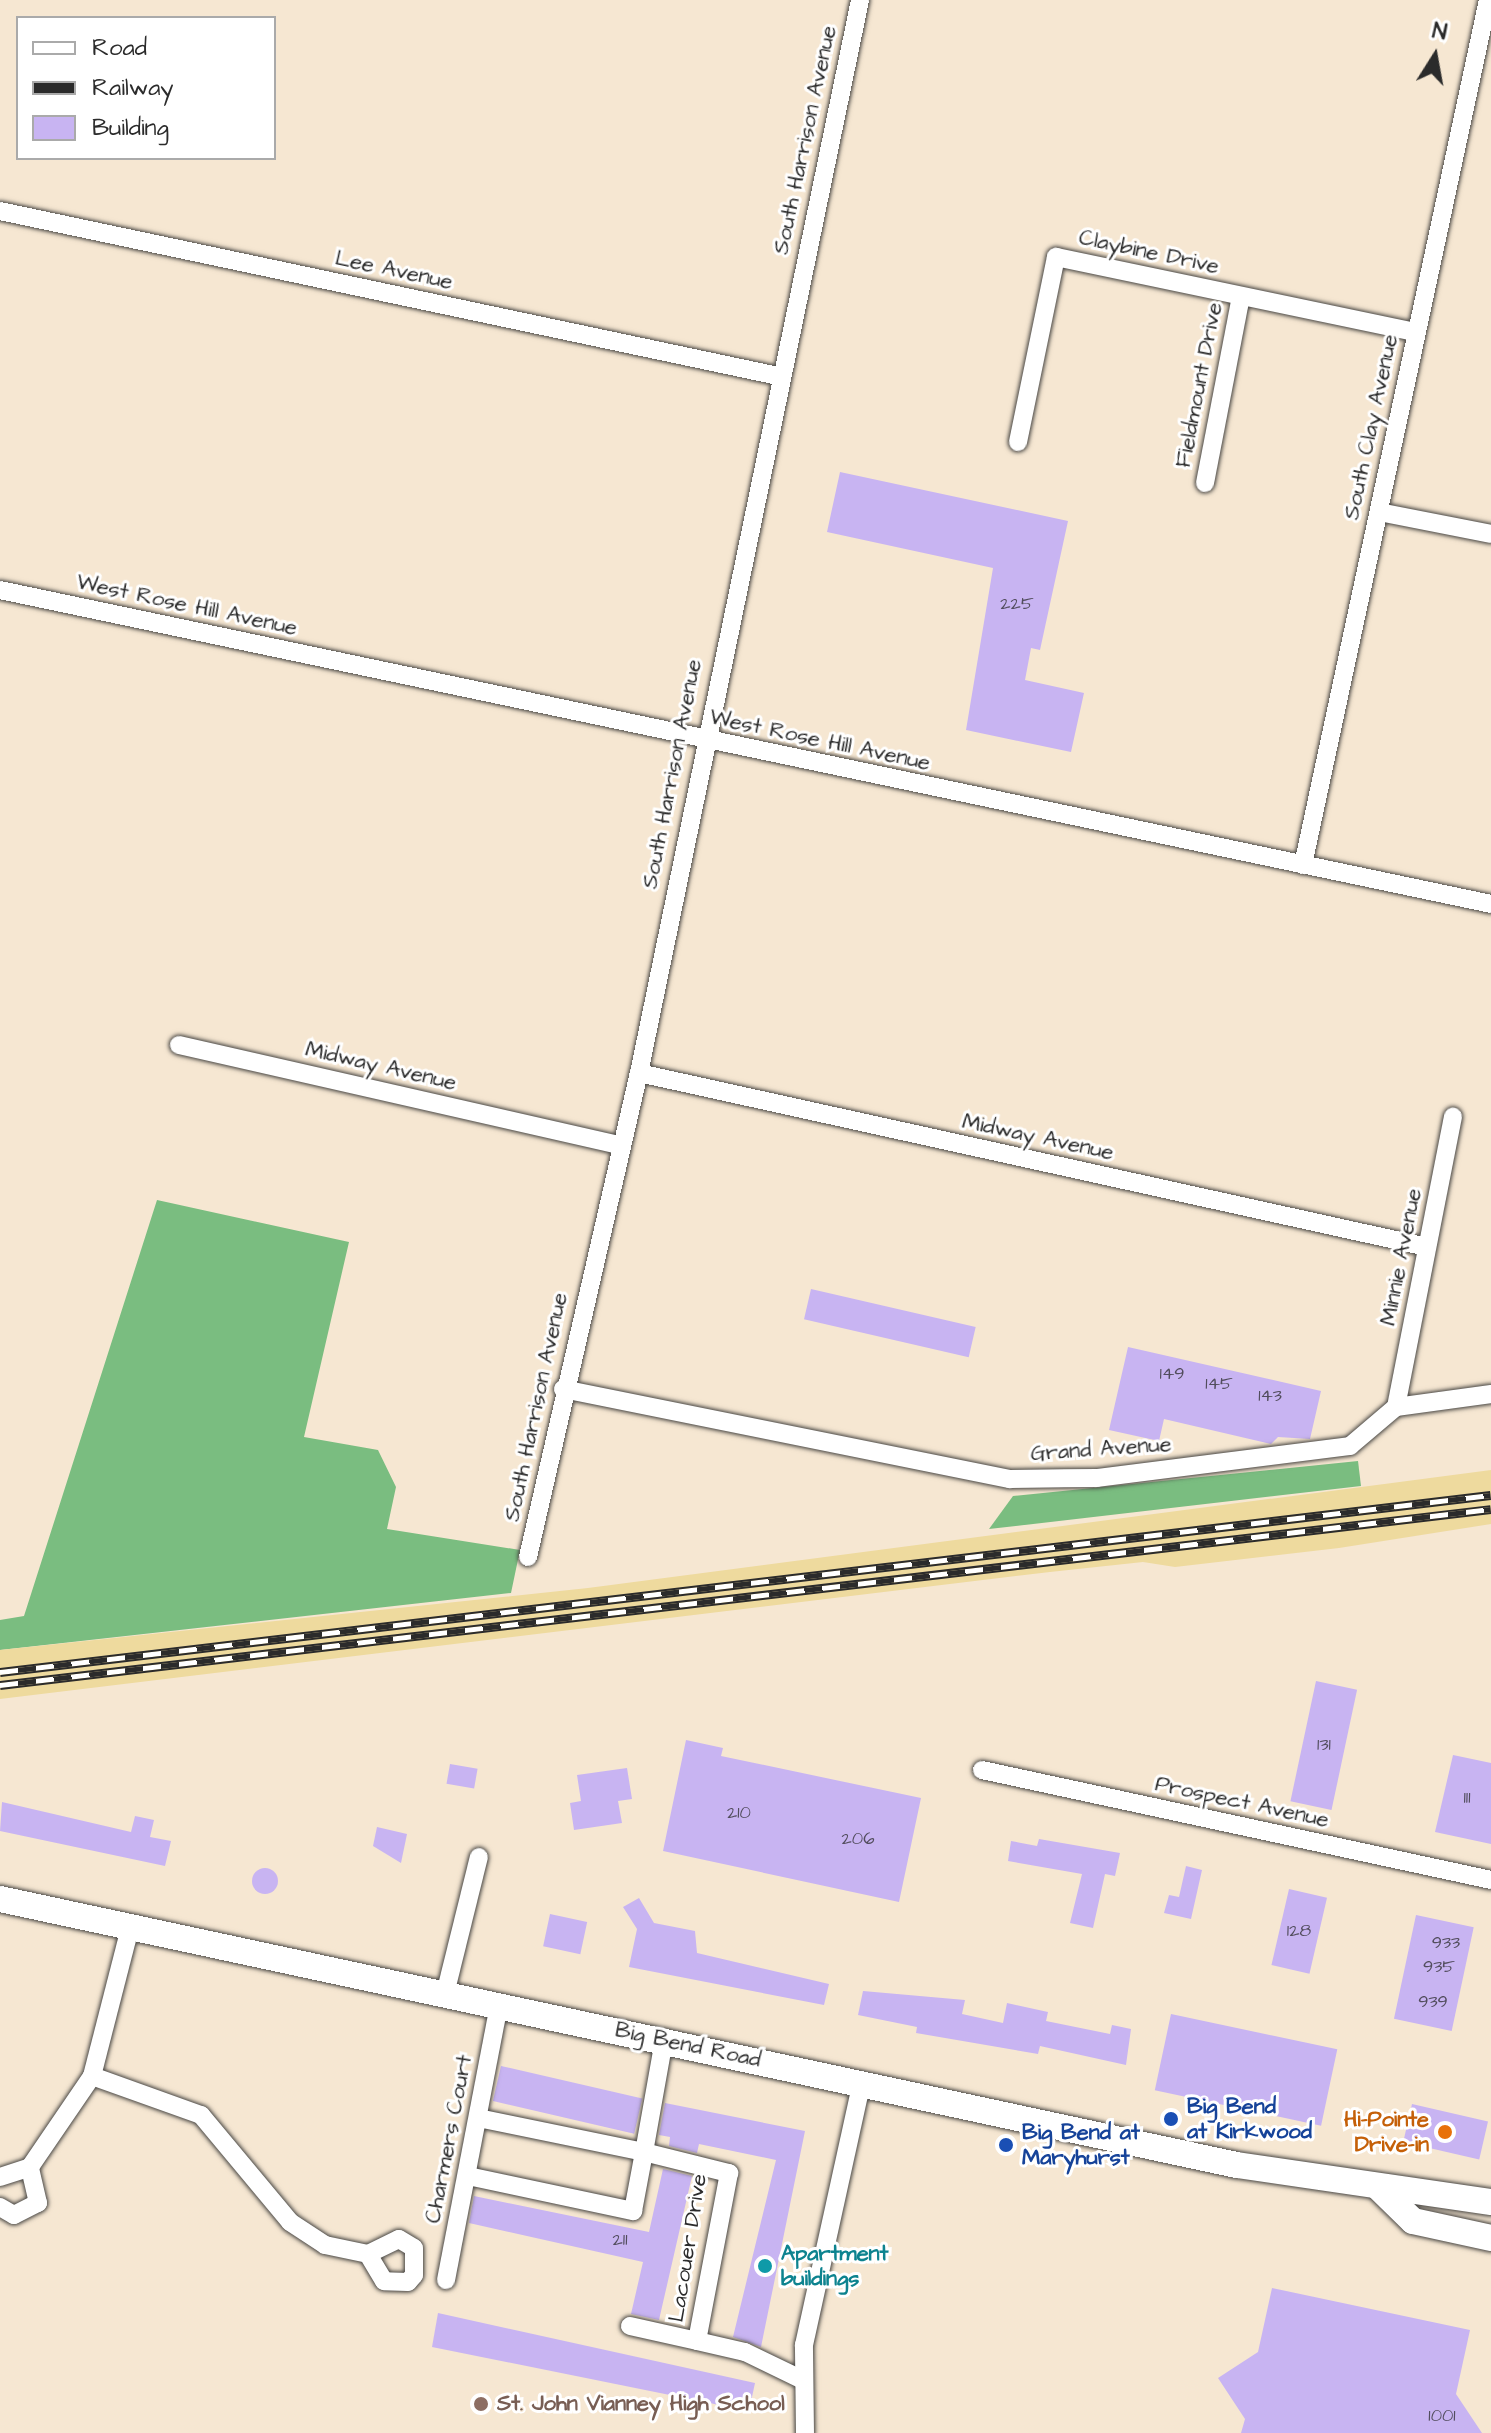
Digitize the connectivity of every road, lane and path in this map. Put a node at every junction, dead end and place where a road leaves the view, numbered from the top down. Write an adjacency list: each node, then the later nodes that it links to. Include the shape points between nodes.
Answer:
1 (860, 0): 6 (street, South Harrison Avenue)
2 (1488, 0): 5 (street, South Clay Avenue)
3 (0, 211): 6 (street, Lee Avenue)
4 (1241, 296): 5 (street, Claybine Drive); 7 (street, Claybine Drive, via 1056,257); 8 (street, Fieldmount Drive)
5 (1416, 332): 9 (street, South Clay Avenue)
6 (778, 376): 12 (street, South Harrison Avenue)
7 (1018, 442)
8 (1205, 483)
9 (1379, 512): 10 (street); 13 (street, South Clay Avenue)
10 (1491, 534)
11 (0, 590): 12 (street, West Rose Hill Avenue)
12 (703, 740): 13 (street, West Rose Hill Avenue); 16 (street, South Harrison Avenue)
13 (1303, 865): 14 (street, West Rose Hill Avenue)
14 (1491, 904)
15 (179, 1045): 18 (street, Midway Avenue)
16 (639, 1073): 18 (street, South Harrison Avenue); 19 (street, Midway Avenue)
17 (1453, 1117): 19 (street, Minnie Avenue)
18 (619, 1145): 20 (street, South Harrison Avenue)
19 (1427, 1247): 22 (street, Minnie Avenue)
20 (563, 1389): 22 (street, Grand Avenue, via 1010,1479 1097,1478 1350,1446); 23 (street, South Harrison Avenue)
21 (1491, 1394): 22 (street)
22 (1396, 1407)
23 (528, 1557)
24 (982, 1770): 26 (street, Prospect Avenue)
25 (479, 1857): 29 (street)
26 (1491, 1880)
27 (0, 1899): 28 (main road, Big Bend Road)
28 (130, 1928): 29 (main road, Big Bend Road); 32 (street)
29 (445, 1994): 30 (main road, Big Bend Road)
30 (499, 2006): 31 (main road, Big Bend Road); 34 (street, Charmers Court)
31 (664, 2040): 33 (main road, Big Bend Road); 35 (street)
32 (92, 2076): 36 (street); 43 (street, via 201,2115 290,2222 325,2245)
33 (862, 2082): 39 (main road, Big Bend Road, via 1237,2165); 47 (street, via 804,2345)
34 (479, 2118): 35 (street); 37 (street, Charmers Court)
35 (644, 2152): 37 (street, via 633,2211); 46 (street, Lacouer Drive, via 729,2173)
36 (30, 2167): 38 (street); 41 (street, via 38,2203 14,2215)
37 (468, 2176): 44 (street, Charmers Court)
38 (0, 2177)
39 (1377, 2186): 40 (main road, Big Bend Road); 42 (main road, via 1413,2221)
40 (1491, 2202)
41 (0, 2207)
42 (1491, 2238)
43 (368, 2254)
44 (446, 2280)
45 (630, 2326): 46 (street, Lacouer Drive)
46 (697, 2341): 47 (street, Lacouer Drive, via 745,2352)
47 (803, 2380): 48 (street)
48 (805, 2433)

